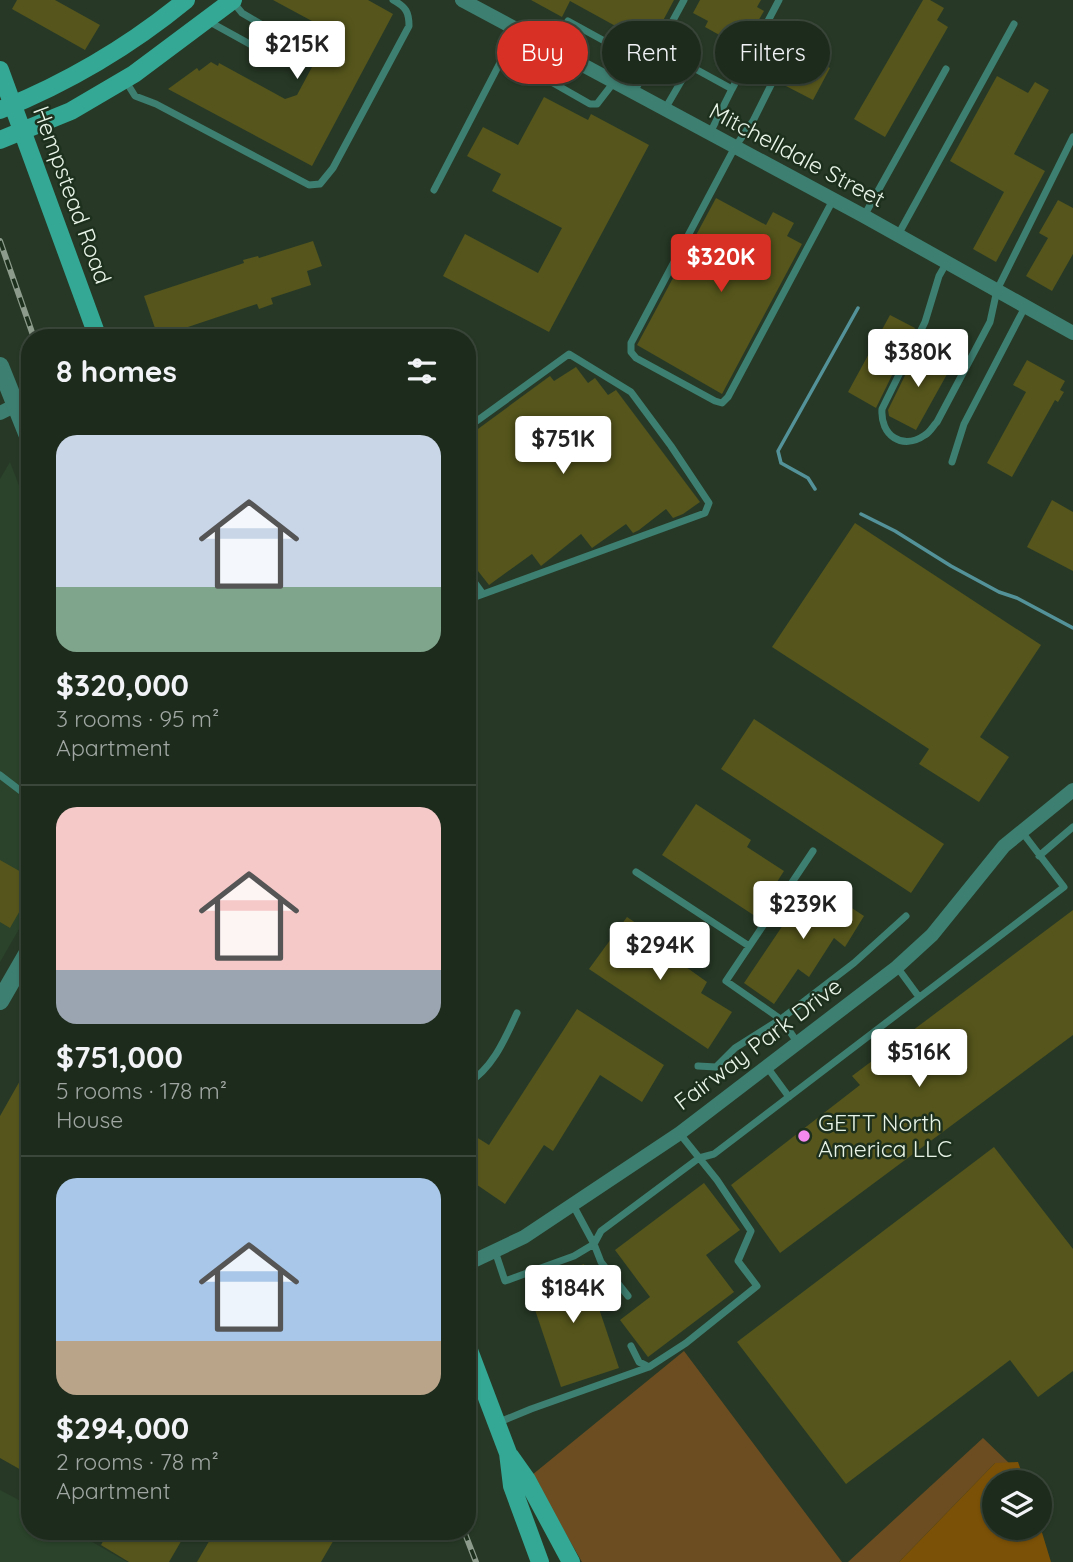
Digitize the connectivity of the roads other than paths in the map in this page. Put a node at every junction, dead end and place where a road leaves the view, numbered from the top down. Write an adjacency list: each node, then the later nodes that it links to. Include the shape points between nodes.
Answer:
1 (186, 0): 23 (main road, via 158,23 65,81)
2 (232, 0): 8 (main road); 8 (lane, via 242,13 293,43 282,62)
3 (393, 0): 7 (lane)
4 (684, 0): 10 (lane)
5 (779, 0): 21 (lane)
6 (471, 2): 9 (street, Mitchelldale Street)
7 (405, 3): 15 (lane, via 409,26 320,184 309,185 135,96)
8 (207, 21): 15 (main road)
9 (502, 21)
10 (672, 21)
11 (1014, 24): 33 (lane)
12 (497, 68): 30 (lane)
13 (946, 69): 32 (lane)
14 (0, 70): 23 (main road, Hempstead Road)
15 (124, 79): 25 (main road, via 71,111)
16 (555, 84): 17 (lane, via 590,104 597,104)
17 (612, 84)
18 (618, 84): 22 (street, Mitchelldale Street)
19 (637, 84): 22 (lane)
20 (772, 84): 29 (lane)
21 (732, 89): 24 (lane, via 690,66); 26 (lane)
22 (633, 92): 24 (street, Mitchelldale Street)
23 (6, 107): 25 (main road, Hempstead Road)
24 (665, 109): 26 (street, Mitchelldale Street)
25 (23, 130): 28 (main road); 37 (main road, Hempstead Road)
26 (710, 134): 29 (street, Mitchelldale Street)
27 (1073, 137): 35 (lane)
28 (0, 140)
29 (735, 147): 31 (street, Mitchelldale Street); 31 (lane, via 631,343 636,358 715,401 722,403 728,397)
30 (434, 190)
31 (833, 200): 32 (street, Mitchelldale Street)
32 (864, 216): 33 (street, Mitchelldale Street)
33 (898, 235): 34 (street, Mitchelldale Street)
34 (947, 262): 35 (street, Mitchelldale Street); 35 (lane, via 925,322 882,409 881,419 890,437 912,441 926,435 937,422 989,322)
35 (997, 290): 36 (street, Mitchelldale Street)
36 (1025, 306): 38 (street, Mitchelldale Street); 43 (lane, via 964,424)
37 (95, 329)
38 (1073, 332)
39 (0, 366): 40 (street)
40 (8, 409): 42 (street)
41 (476, 421): 45 (lane, via 569,354 631,393 709,503 705,513)
42 (21, 428)
43 (952, 462)
44 (476, 584): 45 (lane)
45 (483, 594): 46 (lane)
46 (476, 597)
47 (0, 775): 49 (lane)
48 (1073, 790): 51 (street, Fairway Park Drive)
49 (21, 792)
50 (1073, 827): 53 (lane)
51 (1021, 831): 53 (lane); 58 (street, Fairway Park Drive, via 932,935)
52 (813, 851): 56 (lane)
53 (1039, 856): 59 (lane, via 1064,887)
54 (636, 872): 56 (lane)
55 (906, 916): 62 (lane)
56 (749, 946): 62 (lane, via 726,982)
57 (21, 965): 60 (street)
58 (897, 967): 59 (lane); 63 (street, Fairway Park Drive)
59 (919, 997): 67 (lane)
60 (0, 1001)
61 (517, 1013): 66 (lane, via 500,1049)
62 (780, 1020): 63 (lane); 64 (lane, via 735,1048 716,1067)
63 (798, 1043): 65 (street, Fairway Park Drive)
64 (698, 1066)
65 (767, 1067): 67 (lane); 68 (street, Fairway Park Drive)
66 (476, 1079)
67 (789, 1097): 69 (lane, via 714,1154)
68 (680, 1133): 69 (lane); 70 (street, Fairway Park Drive)
69 (699, 1157): 71 (lane, via 601,1231); 76 (lane, via 751,1231 738,1261 757,1286)
70 (573, 1205): 71 (lane); 72 (street, Fairway Park Drive)
71 (594, 1244): 72 (lane, via 505,1281); 74 (lane, via 601,1262)
72 (495, 1251): 73 (street, Fairway Park Drive)
73 (476, 1260)
74 (628, 1296)
75 (631, 1346): 76 (lane, via 639,1362)
76 (649, 1367): 78 (lane)
77 (476, 1369): 78 (main road)
78 (497, 1424): 79 (main road)
79 (508, 1453): 80 (main road, via 512,1486); 81 (main road)
80 (540, 1562)
81 (570, 1562)

